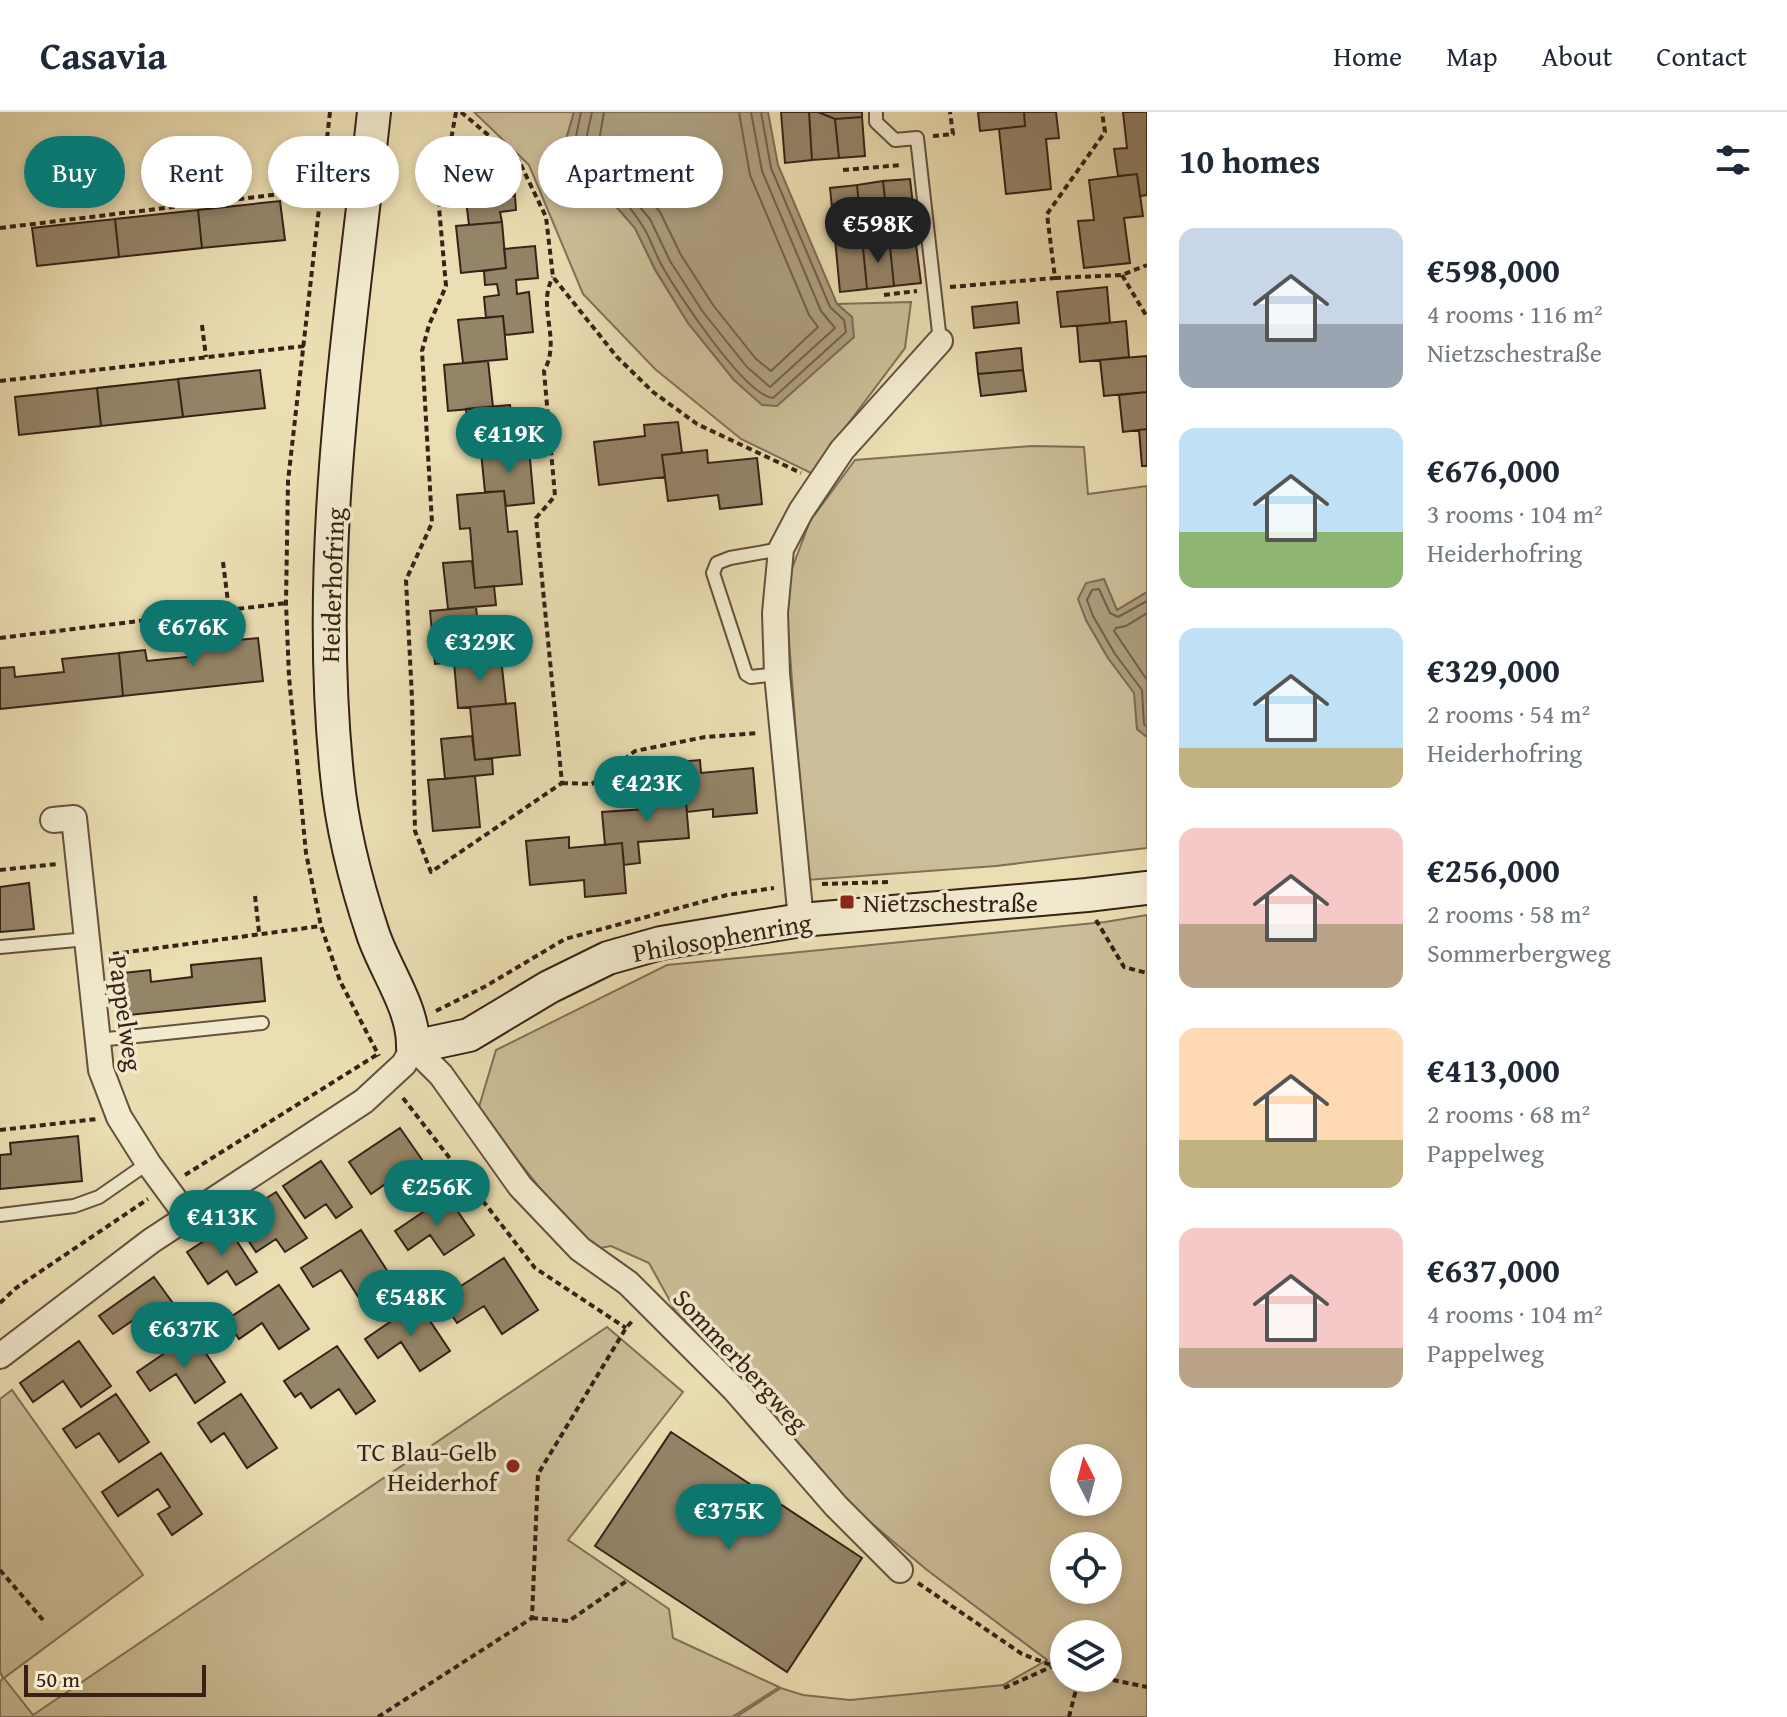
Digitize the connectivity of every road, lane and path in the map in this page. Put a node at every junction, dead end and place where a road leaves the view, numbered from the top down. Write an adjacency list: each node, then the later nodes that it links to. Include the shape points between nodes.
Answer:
1 (374, 112): 46 (street, Heiderhofring, via 339,429 329,560 329,693 352,860)
2 (458, 112): 13 (path, via 519,161 546,217); 31 (path, via 439,207 446,286 422,351 432,523 406,580 415,831 431,872)
3 (876, 112): 6 (lane, via 876,122 895,140)
4 (950, 112): 6 (path, via 953,134)
5 (1102, 112): 14 (path, via 1105,132 1047,214)
6 (917, 138): 7 (lane)
7 (920, 164): 8 (path); 15 (lane)
8 (843, 170)
9 (163, 208): 10 (path)
10 (0, 228)
11 (1147, 265): 12 (path)
12 (1122, 275): 14 (path); 17 (path)
13 (553, 277): 23 (path, via 617,357 653,392 697,424); 31 (path, via 546,289 552,356 544,371 555,496 536,518)
14 (1055, 278): 15 (path)
15 (935, 289): 16 (path); 19 (lane)
16 (884, 295)
17 (1147, 317)
18 (202, 325): 21 (path)
19 (940, 341): 23 (street, via 842,450)
20 (304, 346): 21 (path)
21 (206, 357): 22 (path)
22 (0, 381)
23 (821, 482): 24 (street)
24 (781, 549): 29 (street); 29 (lane, via 725,559 713,573 746,674)
25 (223, 562): 27 (path)
26 (286, 603): 27 (path)
27 (229, 610): 28 (path)
28 (0, 638)
29 (777, 674): 30 (street)
30 (782, 731): 31 (path, via 705,737 635,751 592,784); 38 (street)
31 (562, 783)
32 (53, 820): 33 (street, Pappelweg, via 74,818)
33 (79, 862): 34 (path); 42 (street, Pappelweg)
34 (0, 870)
35 (1147, 888): 38 (street, Philosophenring)
36 (255, 896): 40 (path)
37 (1090, 911): 43 (path, via 1124,967)
38 (801, 920): 46 (street, Philosophenring, via 661,943 608,958 469,1035)
39 (321, 926): 40 (path)
40 (259, 932): 42 (path)
41 (0, 947): 42 (lane)
42 (88, 948): 47 (street, Pappelweg)
43 (1147, 973)
44 (486, 986): 46 (path)
45 (262, 1023): 47 (lane)
46 (412, 1036): 54 (street, via 404,1064 364,1101); 59 (street, Sommerbergweg, via 520,1186 580,1249 628,1283 735,1390)
47 (98, 1040): 49 (street, Pappelweg, via 101,1070)
48 (378, 1054): 52 (path)
49 (119, 1117): 50 (path); 51 (street, Pappelweg)
50 (0, 1130)
51 (148, 1163): 52 (street, Pappelweg); 53 (lane, via 99,1197 74,1206)
52 (166, 1187): 54 (street, Pappelweg); 55 (path)
53 (0, 1215)
54 (187, 1216): 57 (street)
55 (0, 1303)
56 (638, 1314): 61 (path, via 538,1474)
57 (0, 1356)
58 (0, 1570): 62 (path)
59 (900, 1570): 63 (path, via 992,1635)
60 (628, 1580): 61 (path, via 569,1621)
61 (532, 1618): 69 (path)
62 (43, 1620)
63 (1050, 1667)
64 (1050, 1667): 67 (path)
65 (1122, 1682): 66 (path)
66 (1147, 1687)
67 (1004, 1688)
68 (1075, 1692): 70 (path)
69 (378, 1717)
70 (1069, 1717)

